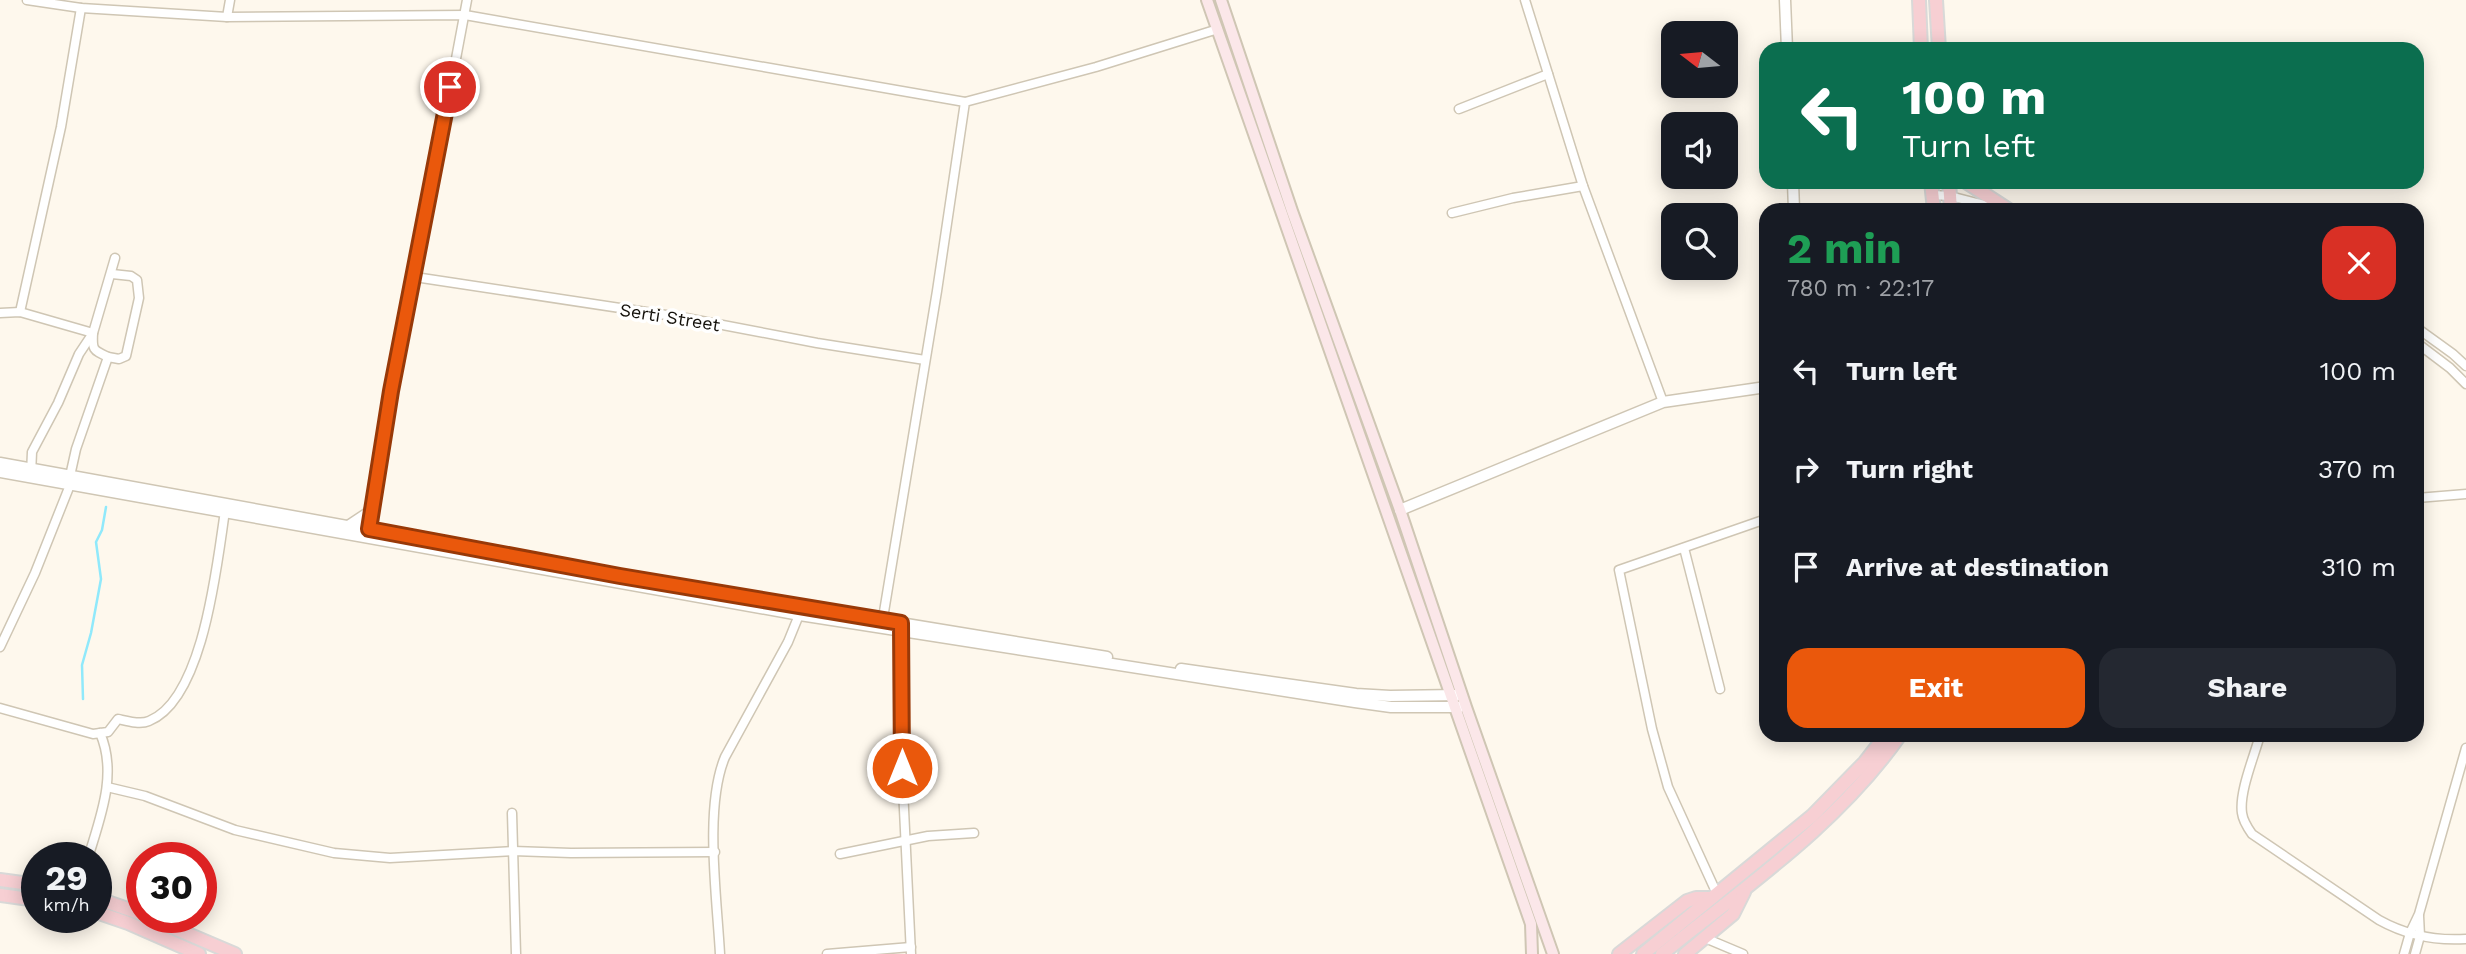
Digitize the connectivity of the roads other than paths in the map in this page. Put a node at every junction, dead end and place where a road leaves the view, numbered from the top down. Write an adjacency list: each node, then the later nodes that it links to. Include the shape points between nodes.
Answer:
1 (27, 0): 10 (street)
2 (230, 0): 12 (street)
3 (467, 0): 11 (street)
4 (1208, 0): 13 (main road)
5 (1221, 0): 50 (main road)
6 (1525, 0): 17 (street)
7 (1785, 0): 14 (street)
8 (1919, 0): 15 (main road)
9 (1936, 0): 16 (main road)
10 (81, 8): 12 (street); 32 (street, via 61,127)
11 (465, 15): 12 (street); 18 (street); 31 (street)
12 (227, 17)
13 (1218, 29): 18 (street); 61 (main road)
14 (1787, 42)
15 (1921, 42)
16 (1939, 42)
17 (1548, 74): 19 (street); 20 (street)
18 (965, 102): 38 (street)
19 (1459, 109)
20 (1583, 186): 28 (street); 42 (street)
21 (1932, 189): 24 (street)
22 (1949, 189): 24 (main road)
23 (1976, 189): 27 (main road)
24 (1950, 196): 25 (main road); 26 (street)
25 (1950, 203)
26 (1978, 203)
27 (1997, 203)
28 (1452, 213)
29 (115, 258): 30 (street)
30 (112, 274): 34 (street); 37 (street, via 137,280 139,298 126,356)
31 (415, 277): 38 (street, Serti Street); 49 (street)
32 (20, 312): 33 (street); 34 (street)
33 (0, 313)
34 (93, 333): 37 (street, via 92,347); 45 (street, via 32,452)
35 (2424, 333): 39 (street)
36 (2424, 348): 40 (street)
37 (108, 357): 46 (street)
38 (925, 360): 57 (street)
39 (2466, 366)
40 (2466, 384)
41 (1759, 388): 42 (street)
42 (1663, 402): 50 (street)
43 (0, 463): 45 (street)
44 (0, 472): 45 (street)
45 (31, 473): 46 (street)
46 (70, 480): 51 (street); 53 (street); 59 (street)
47 (2466, 494): 48 (street)
48 (2424, 497)
49 (374, 501): 53 (street, via 368,513); 54 (street)
50 (1400, 510): 61 (main road)
51 (225, 511): 54 (street); 64 (street, via 204,636 175,698 146,723 118,719 108,732)
52 (1759, 521): 55 (street)
53 (350, 525): 54 (street)
54 (368, 534): 56 (street)
55 (1684, 548): 60 (street); 81 (street, via 1619,570 1668,787)
56 (801, 611): 57 (street); 75 (street, via 717,775)
57 (882, 623): 58 (street)
58 (900, 627): 61 (street, via 1356,694); 63 (street, via 1355,702); 73 (street)
59 (0, 648)
60 (1720, 689)
61 (1456, 695): 63 (main road)
62 (0, 708): 64 (street, via 74,731)
63 (1460, 708): 96 (main road, via 1531,924); 97 (main road)
64 (100, 733): 69 (street, via 107,755)
65 (1880, 742): 81 (main road, via 1812,816)
66 (1895, 742): 79 (main road, via 1877,769 1829,818)
67 (2258, 742): 86 (street, via 2241,812 2252,834 2379,920)
68 (2466, 748): 83 (street)
69 (107, 787): 72 (street); 74 (street, via 145,796 235,830 334,853 390,858)
70 (512, 813): 74 (street)
71 (974, 833): 73 (street)
72 (93, 842)
73 (906, 842): 76 (street); 90 (street)
74 (513, 851): 75 (street); 93 (street)
75 (715, 852): 94 (street)
76 (840, 854)
77 (0, 880): 78 (main road)
78 (21, 883)
79 (1746, 889): 88 (main road, via 1733,914); 100 (main road)
80 (0, 895): 82 (main road)
81 (1714, 896): 98 (main road, via 1687,901); 99 (main road)
82 (21, 898)
83 (2419, 914): 86 (street); 87 (street)
84 (112, 918): 91 (main road)
85 (186, 933): 92 (main road)
86 (2410, 933): 87 (street); 103 (street)
87 (2420, 936): 89 (street); 104 (street)
88 (1704, 938): 101 (main road); 102 (street)
89 (2466, 939)
90 (911, 951): 95 (street)
91 (199, 954)
92 (235, 954)
93 (516, 954)
94 (720, 954)
95 (827, 954)
96 (1532, 954)
97 (1553, 954)
98 (1619, 954)
99 (1643, 954)
100 (1662, 954)
101 (1685, 954)
102 (1742, 954)
103 (2404, 954)
104 (2415, 954)

